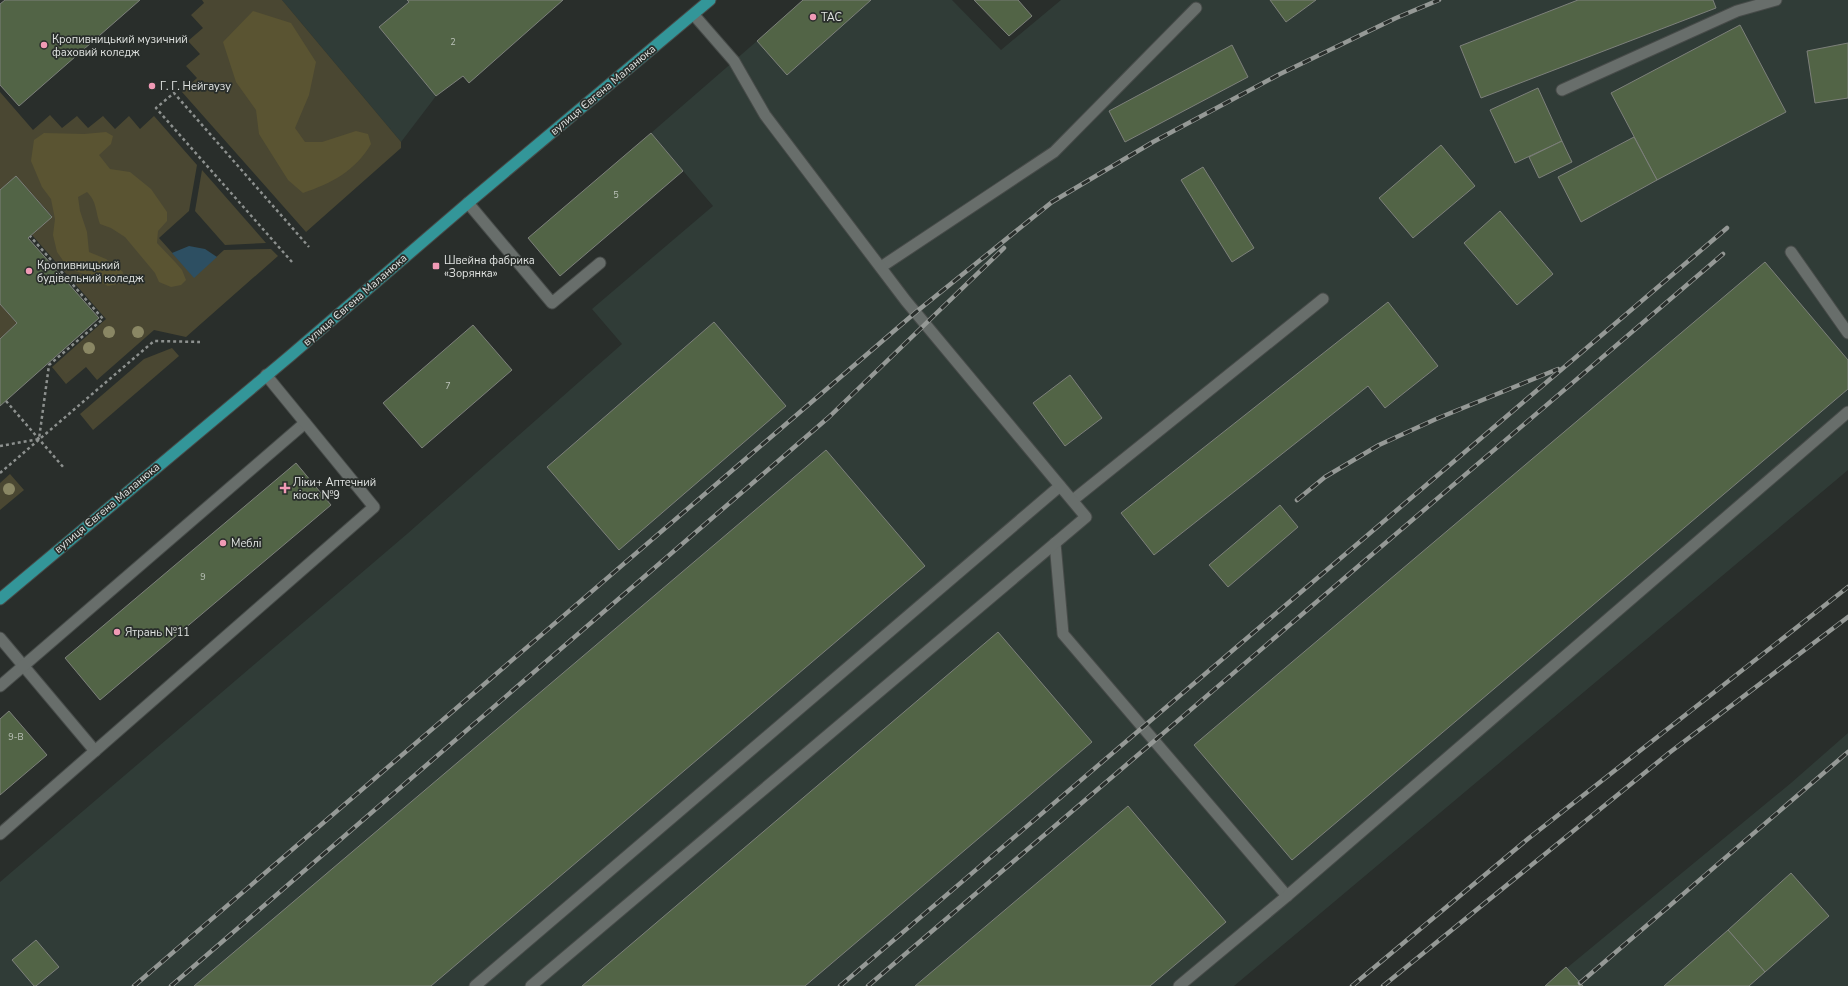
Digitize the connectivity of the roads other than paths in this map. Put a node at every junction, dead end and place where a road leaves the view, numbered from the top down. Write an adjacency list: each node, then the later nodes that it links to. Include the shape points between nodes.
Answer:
1 (710, 0): 4 (main road, вулиця Євгена Маланюка)
2 (1776, 0): 5 (lane, via 1737,11)
3 (1196, 8): 9 (lane, via 1054,152)
4 (694, 15): 6 (main road, вулиця Євгена Маланюка); 9 (lane, via 734,61 765,115)
5 (1562, 90)
6 (468, 203): 8 (lane, via 552,303); 12 (main road, вулиця Євгена Маланюка)
7 (1791, 252): 11 (lane)
8 (600, 262)
9 (881, 267): 15 (lane, via 906,301)
10 (1323, 299): 16 (lane)
11 (1848, 333)
12 (266, 375): 14 (lane); 18 (main road, вулиця Євгена Маланюка)
13 (1848, 412): 24 (lane)
14 (305, 423): 20 (lane); 22 (lane, via 374,507)
15 (1060, 486): 16 (lane); 25 (lane)
16 (1073, 500): 17 (lane, via 1086,517)
17 (1055, 543): 24 (lane, via 1063,634); 26 (lane)
18 (0, 599)
19 (0, 638): 20 (lane)
20 (23, 666): 21 (lane); 22 (lane)
21 (0, 686)
22 (95, 751): 23 (lane)
23 (0, 834)
24 (1287, 896): 27 (lane)
25 (475, 986)
26 (531, 986)
27 (1179, 986)

